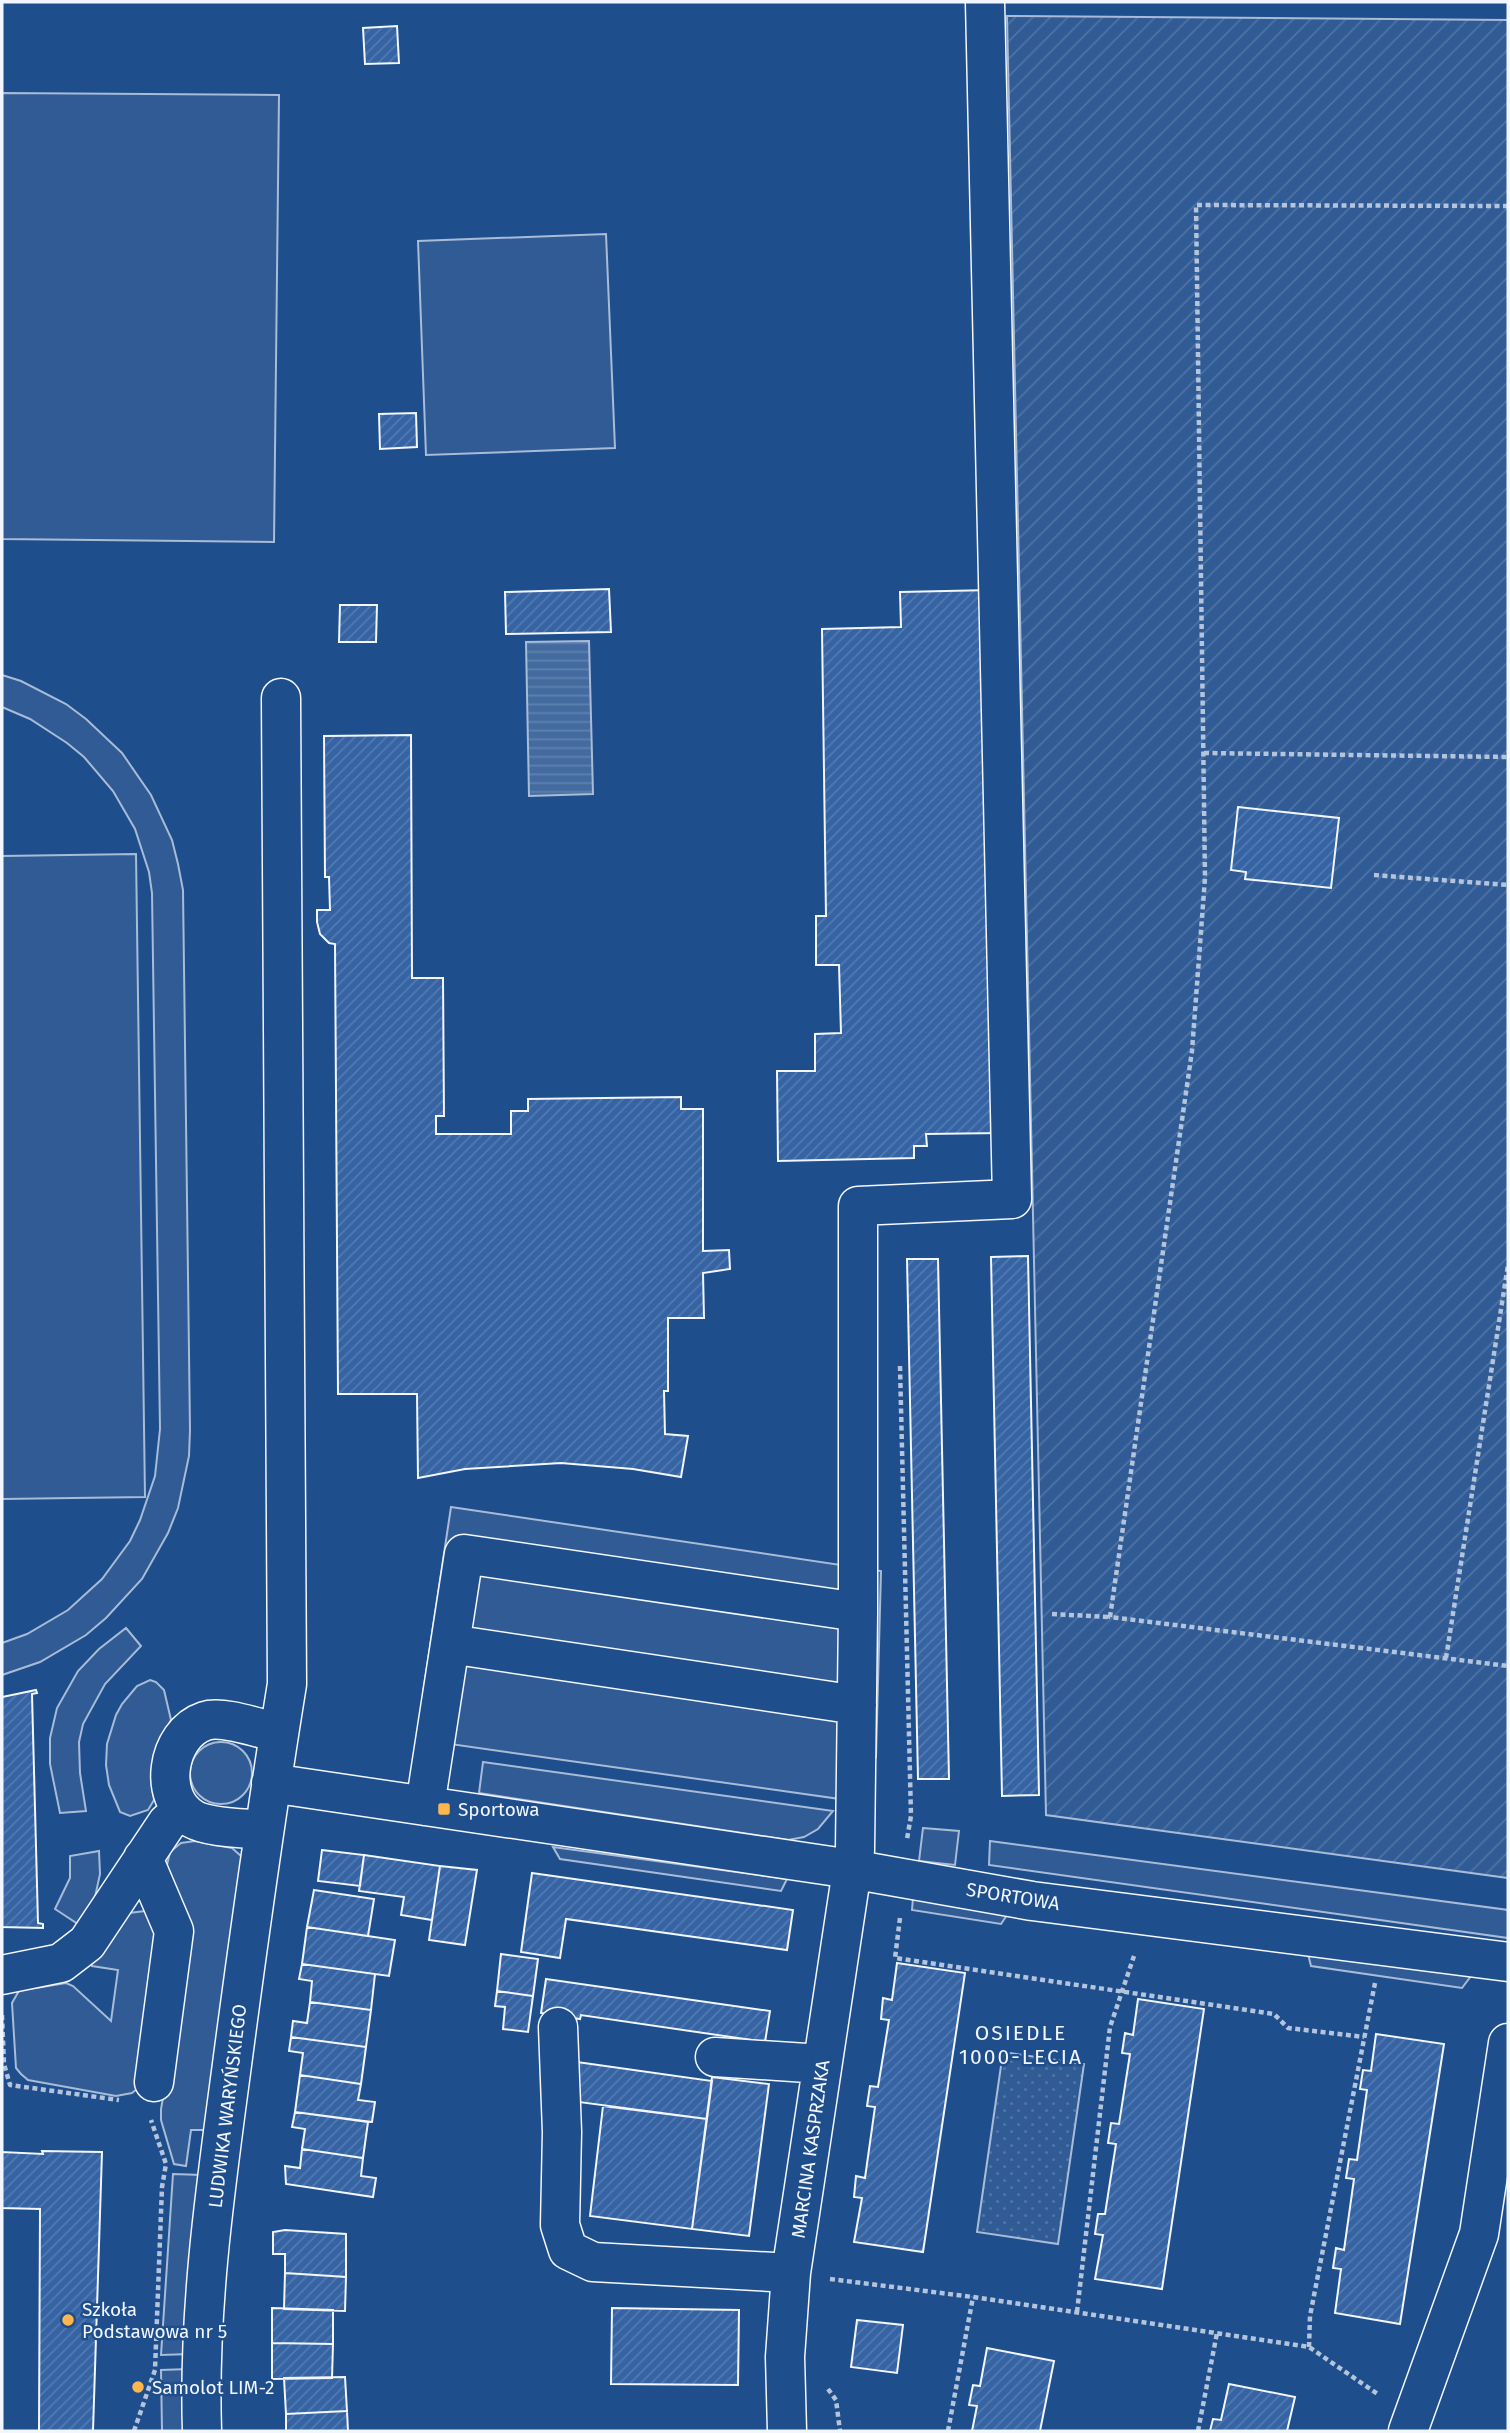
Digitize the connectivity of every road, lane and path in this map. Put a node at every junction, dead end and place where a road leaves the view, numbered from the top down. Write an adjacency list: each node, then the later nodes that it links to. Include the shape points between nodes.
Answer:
1 (985, 2): 10 (street, MARCINA KASPRZAKA, via 1012,1199 858,1206)
2 (1508, 206): 4 (path, via 1196,205)
3 (281, 698): 17 (street, via 287,1684)
4 (1204, 753): 5 (path); 12 (path, via 1205,877 1192,1051)
5 (1508, 757)
6 (1374, 875): 7 (path)
7 (1508, 885)
8 (1508, 1265): 14 (path)
9 (898, 1357): 24 (path, via 902,1371 911,1816)
10 (858, 1612): 13 (street, via 464,1554); 16 (street, MARCINA KASPRZAKA)
11 (1052, 1614): 12 (path)
12 (1110, 1617): 14 (path)
13 (450, 1644): 16 (street); 19 (street)
14 (1446, 1658): 15 (path)
15 (1508, 1666)
16 (857, 1705): 23 (street, MARCINA KASPRZAKA)
17 (279, 1733): 18 (street); 20 (street, via 229,1721 205,1720 193,1728 176,1750 170,1774 174,1797)
18 (271, 1783): 19 (street, SPORTOWA); 21 (street, LUDWIKA WARYŃSKIEGO)
19 (425, 1806): 23 (street, SPORTOWA)
20 (183, 1810): 21 (street, via 207,1824); 22 (street, via 167,1823)
21 (263, 1830): 45 (street, LUDWIKA WARYŃSKIEGO, via 214,2202 205,2296)
22 (143, 1858): 28 (street, via 87,1943 61,1964); 37 (street, via 174,1931)
23 (851, 1869): 24 (street, SPORTOWA); 36 (street, MARCINA KASPRZAKA)
24 (901, 1878): 27 (street, SPORTOWA, via 1032,1901)
25 (900, 1915): 30 (path, via 895,1958)
26 (1137, 1948): 30 (path)
27 (1508, 1962)
28 (2, 1975)
29 (1375, 1982): 33 (path)
30 (1122, 1993): 33 (path, via 1274,2014 1288,2028); 40 (path, via 1110,2027)
31 (2, 2003): 37 (path, via 4,2064 10,2085)
32 (558, 2027): 38 (street, via 560,2225 568,2250 593,2262)
33 (1364, 2038): 42 (path, via 1310,2316)
34 (1508, 2043): 43 (street, via 1479,2234)
35 (715, 2057): 36 (street)
36 (822, 2064): 38 (street, MARCINA KASPRZAKA)
37 (145, 2100): 44 (path, via 166,2164 155,2370)
38 (807, 2276): 39 (path); 46 (street, MARCINA KASPRZAKA, via 785,2357)
39 (973, 2297): 40 (path); 47 (path)
40 (1077, 2312): 41 (path)
41 (1217, 2333): 42 (path); 48 (path)
42 (1310, 2347): 43 (path)
43 (1410, 2425)
44 (134, 2431)
45 (202, 2431)
46 (787, 2431)
47 (948, 2431)
48 (1198, 2431)

